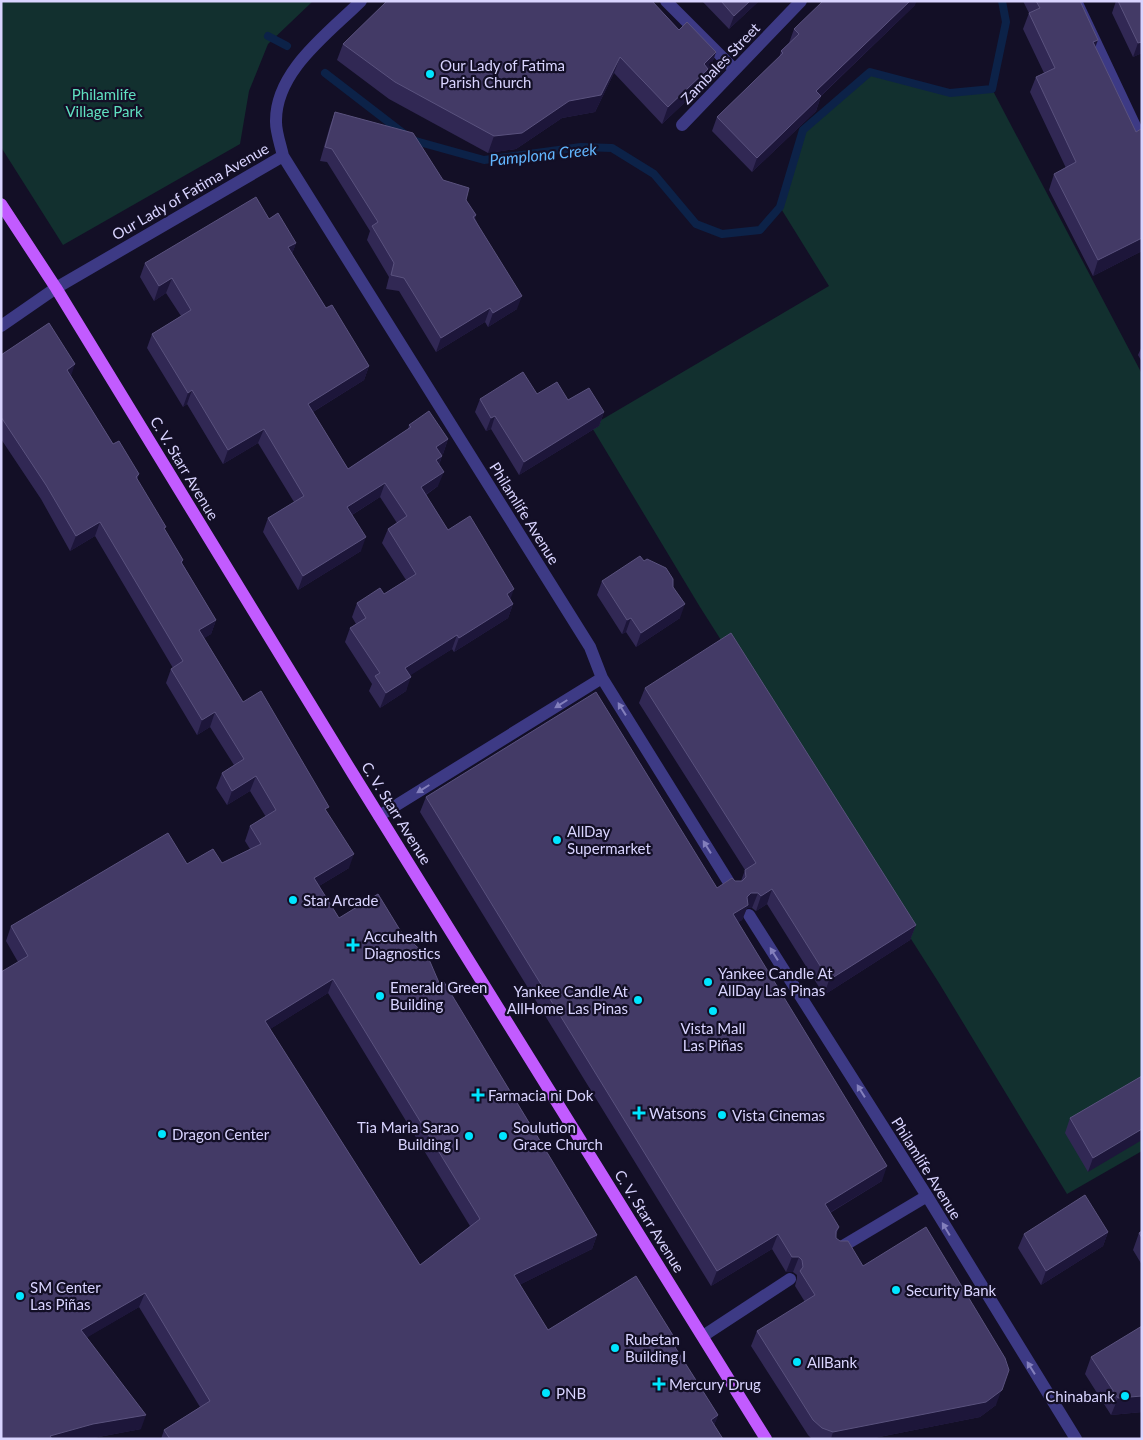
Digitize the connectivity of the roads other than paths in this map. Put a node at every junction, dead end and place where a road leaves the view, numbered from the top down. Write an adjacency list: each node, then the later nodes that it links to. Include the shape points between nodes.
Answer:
1 (361, 1): 8 (street, Our Lady of Fatima Avenue, via 292,74 280,98 276,122)
2 (666, 1): 5 (street)
3 (801, 1): 5 (street, Zambales Street)
4 (1076, 1): 7 (street)
5 (735, 70): 6 (street, Zambales Street)
6 (682, 125)
7 (1142, 141)
8 (283, 156): 10 (street, Our Lady of Fatima Avenue); 12 (street, Philamlife Avenue, via 590,648)
9 (1, 204): 10 (main road, C. V. Starr Avenue)
10 (56, 288): 11 (street, Our Lady of Fatima Avenue); 13 (main road, C. V. Starr Avenue)
11 (1, 326)
12 (602, 678): 13 (street, one-way to 13); 14 (street, Philamlife Avenue, one-way to 12)
13 (379, 816): 19 (main road, C. V. Starr Avenue)
14 (733, 889)
15 (750, 915): 16 (street, Philamlife Avenue, one-way to 15)
16 (927, 1196): 17 (street); 21 (street, Philamlife Avenue, one-way to 16)
17 (838, 1249)
18 (790, 1279): 19 (street)
19 (703, 1336): 20 (main road, C. V. Starr Avenue)
20 (766, 1439)
21 (1076, 1439)

